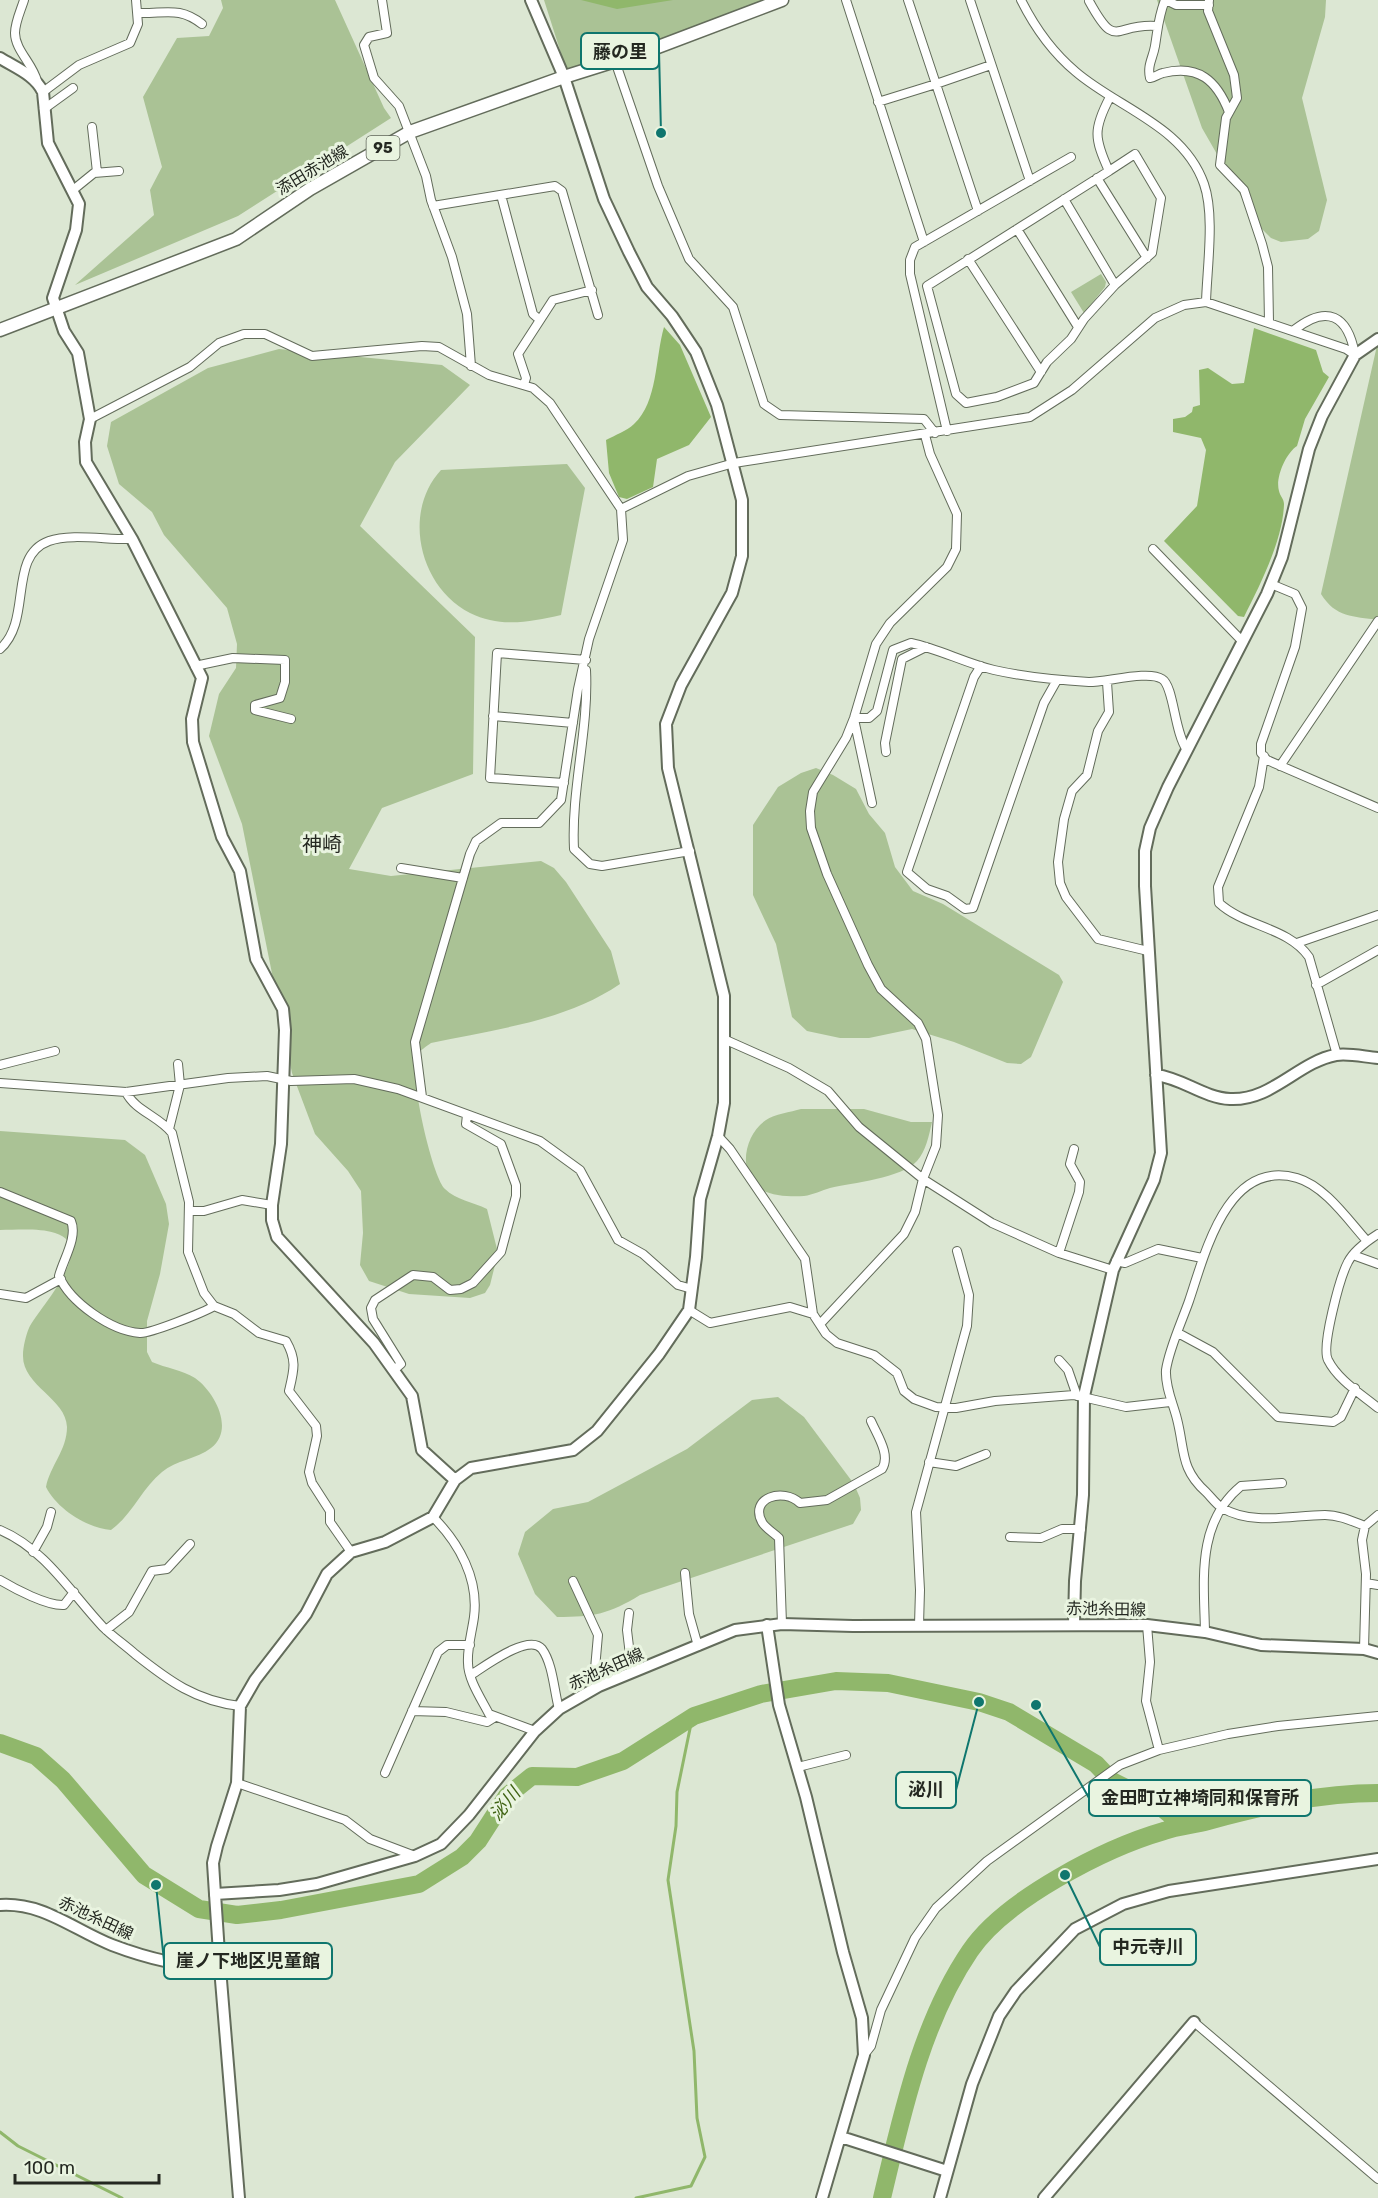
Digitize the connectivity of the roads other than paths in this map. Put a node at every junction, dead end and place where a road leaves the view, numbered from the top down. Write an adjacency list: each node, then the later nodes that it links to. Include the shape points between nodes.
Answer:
1 (24, 0): 20 (street, via 15,34)
2 (136, 0): 13 (street)
3 (382, 0): 29 (street, via 387,33 369,37 364,45 374,78 399,106)
4 (531, 0): 19 (street)
5 (782, 0): 17 (main road, 添田赤池線 / 95)
6 (846, 0): 25 (street)
7 (908, 0): 21 (street)
8 (970, 0): 18 (street)
9 (1021, 0): 24 (street, via 1045,42)
10 (1166, 0): 12 (street, via 1176,5); 15 (street)
11 (1089, 1): 15 (street, via 1102,26 1110,32)
12 (1209, 3): 27 (street, via 1220,44 1234,75 1237,98)
13 (138, 13): 14 (street, via 178,11); 23 (street, via 130,43 79,65)
14 (202, 24)
15 (1156, 26): 27 (street, via 1150,78 1191,71 1202,75 1222,94)
16 (0, 58): 20 (street)
17 (615, 61): 19 (main road, 添田赤池線 / 95); 64 (street, via 658,186 689,259 734,307 764,404 780,415 924,419)
18 (991, 65): 21 (street); 35 (street)
19 (564, 77): 29 (main road, 添田赤池線 / 95); 66 (street, via 604,199 647,286 696,352)
20 (37, 81): 23 (street)
21 (936, 84): 25 (street); 40 (street)
22 (73, 88): 26 (street)
23 (43, 92): 26 (street)
24 (1110, 97): 32 (street, via 1098,118 1096,132); 47 (street, via 1178,143 1205,185)
25 (879, 102): 42 (street)
26 (44, 109): 36 (street, via 48,143)
27 (1229, 112): 51 (street, via 1220,165 1244,190 1262,244 1268,267)
28 (92, 127): 33 (street)
29 (410, 132): 39 (street); 48 (main road, 添田赤池線 / 95, via 310,189 236,239)
30 (1071, 157): 35 (street)
31 (119, 171): 33 (street)
32 (1109, 171): 34 (street); 43 (street, via 1135,154 1161,198 1152,253)
33 (97, 172): 36 (street)
34 (1097, 178): 38 (street); 43 (street)
35 (1030, 181): 40 (street)
36 (73, 190): 48 (street, via 80,216 53,298)
37 (501, 195): 39 (street); 46 (street, via 555,186 561,191); 50 (street, via 533,314)
38 (1064, 199): 41 (street); 45 (street)
39 (434, 206): 59 (street, via 467,314)
40 (978, 211): 42 (street)
41 (1017, 229): 44 (street); 52 (street)
42 (924, 242): 56 (street, via 915,247 910,274)
43 (1147, 258): 45 (street)
44 (968, 259): 55 (street, via 927,286); 60 (street)
45 (1114, 285): 52 (street)
46 (592, 290): 49 (street); 50 (street, via 554,300)
47 (1206, 302): 51 (street); 63 (street, via 1184,305 1155,318 1072,390 1030,417)
48 (56, 308): 53 (main road, 添田赤池線 / 95); 62 (street, via 78,353)
49 (598, 315)
50 (540, 320): 61 (street, via 518,354 526,378)
51 (1269, 322): 54 (street)
52 (1078, 327): 60 (street)
53 (0, 330)
54 (1294, 330): 58 (street); 58 (street, via 1320,315 1338,318 1346,326)
55 (939, 333): 56 (street); 60 (street, via 956,394 966,403 1034,383)
56 (925, 337): 63 (street)
57 (1378, 339): 58 (street)
58 (1355, 356): 70 (street, via 1309,449)
59 (471, 366): 61 (street); 62 (street, via 439,347 312,356 265,334 244,334 219,343 190,367)
60 (1041, 372)
61 (524, 385): 67 (street, via 550,403)
62 (90, 418): 68 (street, via 86,462)
63 (947, 431): 64 (street)
64 (935, 433): 65 (street)
65 (925, 435): 66 (street); 81 (street, via 957,514 956,549 947,567 890,623 876,644)
66 (734, 463): 67 (street, via 688,476); 91 (street, via 742,500 742,556 732,593 681,685 666,724 668,768)
67 (621, 509): 75 (street, via 623,540 589,639)
68 (132, 540): 74 (street, via 63,538 37,548 24,573 16,629); 76 (street)
69 (1153, 549): 72 (street)
70 (1271, 584): 72 (street); 86 (street, via 1295,594 1302,608 1293,657 1261,744)
71 (1378, 621): 87 (street)
72 (1243, 642): 84 (street)
73 (926, 647): 77 (street); 81 (street, via 911,643 893,650 877,711 869,718); 85 (street, via 902,659)
74 (0, 649)
75 (586, 661): 80 (street, via 497,652); 83 (street); 91 (street, via 574,849 590,864 602,866)
76 (195, 666): 82 (street, via 233,658 285,660 280,698 255,705 255,710); 106 (street, via 202,678 192,719 193,742 222,837 240,871 256,959 283,1009)
77 (981, 666): 78 (street); 78 (street, via 907,872 927,889 966,909 973,908 1044,703)
78 (1057, 680): 79 (street)
79 (1107, 682): 84 (street, via 1153,675 1163,679 1170,689 1180,742); 97 (street, via 1109,712 1098,731 1087,775 1072,791 1064,819 1058,862 1060,883 1098,939)
80 (493, 716): 83 (street); 88 (street, via 490,778)
81 (854, 718): 89 (street); 115 (street, via 813,792 811,828 826,874 881,989 918,1023 926,1039 938,1115 936,1146)
82 (291, 719)
83 (573, 723): 88 (street)
84 (1187, 750): 97 (street, via 1150,828 1145,851)
85 (886, 752)
86 (1264, 756): 87 (street); 95 (street, via 1258,787 1218,887 1219,903 1232,915)
87 (1280, 766): 90 (street)
88 (564, 783): 93 (street, via 561,800 539,823 501,823 476,841)
89 (872, 803)
90 (1378, 808)
91 (690, 851): 99 (street, via 724,996)
92 (401, 868): 93 (street)
93 (463, 878): 110 (street, via 415,1042)
94 (1378, 915): 95 (street)
95 (1297, 943): 98 (street, via 1309,957)
96 (1378, 950): 98 (street)
97 (1148, 951): 105 (street)
98 (1316, 985): 101 (street)
99 (726, 1040): 113 (street, via 724,1103); 115 (street, via 789,1068 828,1091 859,1127)
100 (55, 1051): 104 (street)
101 (1337, 1055): 102 (street); 105 (street, via 1258,1096 1230,1099 1172,1077)
102 (1378, 1058)
103 (178, 1064): 108 (street)
104 (0, 1065)
105 (1156, 1075): 126 (street, via 1161,1153 1154,1180)
106 (282, 1078): 108 (street, via 228,1078); 110 (street, via 354,1079); 117 (street, via 281,1143)
107 (0, 1083): 109 (street)
108 (180, 1084): 109 (street); 112 (street)
109 (126, 1092): 112 (street, via 130,1101)
110 (422, 1097): 111 (street)
111 (467, 1115): 128 (street, via 540,1141 580,1170 618,1240 643,1254 678,1285); 136 (street, via 466,1124 501,1144 516,1185 501,1252 472,1283 461,1289 450,1290 433,1277 413,1275 375,1300 371,1308 373,1319 401,1364)
112 (169, 1129): 118 (street)
113 (718, 1136): 128 (street, via 700,1199); 132 (street, via 805,1259)
114 (1074, 1149): 122 (street, via 1070,1164 1080,1182 1079,1192)
115 (923, 1179): 122 (street, via 992,1223); 133 (street, via 915,1212 904,1234)
116 (0, 1192): 127 (street, via 71,1221 73,1237)
117 (272, 1205): 118 (street, via 242,1200); 136 (street, via 277,1237 357,1322)
118 (190, 1211): 130 (street, via 188,1252 204,1293)
119 (1378, 1234): 120 (street)
120 (1367, 1241): 123 (street); 124 (street, via 1322,1193 1307,1182 1281,1175 1262,1178 1236,1197 1220,1218)
121 (957, 1251): 140 (street, via 969,1295 964,1336)
122 (1059, 1252): 126 (street)
123 (1353, 1256): 125 (street); 137 (street, via 1327,1339 1326,1358)
124 (1202, 1258): 126 (street, via 1158,1249); 134 (street)
125 (1378, 1264)
126 (1114, 1266): 138 (street)
127 (61, 1279): 129 (street, via 26,1298); 130 (street, via 80,1306 141,1334)
128 (692, 1289): 131 (street)
129 (0, 1294)
130 (214, 1306): 157 (street, via 234,1314 259,1334 286,1341 294,1354 289,1391 316,1426 309,1472 312,1483 330,1511 330,1522)
131 (689, 1310): 132 (street, via 710,1323 790,1307); 145 (street, via 597,1431 573,1450 471,1468)
132 (813, 1314): 133 (street)
133 (821, 1323): 140 (street, via 837,1343 874,1355 897,1373 904,1391 914,1400)
134 (1178, 1334): 137 (street, via 1213,1352 1278,1417 1333,1422 1341,1417); 139 (street, via 1166,1370)
135 (1059, 1360): 138 (street)
136 (394, 1370): 145 (street, via 412,1396 423,1450)
137 (1355, 1388): 141 (street)
138 (1080, 1396): 139 (street, via 1126,1407); 140 (street); 152 (street)
139 (1170, 1402): 147 (street, via 1191,1478)
140 (944, 1408): 144 (street)
141 (1378, 1408)
142 (871, 1421): 166 (street, via 885,1454 882,1469 827,1500 800,1503 792,1495 780,1494 766,1498 761,1505 762,1524 779,1538)
143 (986, 1454): 144 (street, via 956,1466)
144 (929, 1462): 167 (street, via 916,1512)
145 (455, 1480): 150 (street)
146 (1282, 1484): 147 (street, via 1241,1486)
147 (1222, 1508): 151 (street, via 1242,1515 1291,1519 1326,1515); 171 (street, via 1204,1552)
148 (51, 1512): 156 (street)
149 (1378, 1515): 151 (street)
150 (433, 1517): 157 (street, via 385,1542); 172 (street, via 459,1551 471,1577 475,1600)
151 (1365, 1526): 161 (street, via 1362,1540)
152 (1081, 1529): 154 (street, via 1062,1529 1041,1539); 165 (street, via 1074,1581)
153 (0, 1530): 156 (street)
154 (1010, 1537)
155 (190, 1544): 170 (street, via 167,1569 152,1571 129,1612)
156 (33, 1552): 163 (street, via 54,1568)
157 (351, 1552): 179 (street, via 327,1574 306,1614)
158 (685, 1573): 173 (street, via 689,1614)
159 (0, 1580): 163 (street, via 55,1605 64,1605)
160 (573, 1581): 178 (street, via 598,1635 594,1680)
161 (1366, 1583): 162 (street); 174 (street)
162 (1378, 1585)
163 (74, 1592): 170 (street)
164 (629, 1613): 176 (street)
165 (1074, 1623): 167 (street, 赤池糸田線); 169 (street, 赤池糸田線)
166 (782, 1624): 167 (street, 赤池糸田線); 168 (street, 赤池糸田線)
167 (919, 1624)
168 (767, 1625): 173 (street, 赤池糸田線, via 735,1630); 187 (street, via 779,1705)
169 (1148, 1625): 171 (street, 赤池糸田線); 185 (street, via 1146,1701)
170 (106, 1630): 179 (street, via 171,1683 192,1694)
171 (1205, 1632): 174 (street, 赤池糸田線, via 1261,1645)
172 (470, 1645): 177 (street); 181 (street, via 447,1645 438,1652)
173 (698, 1646): 176 (street, 赤池糸田線)
174 (1364, 1649): 175 (street, 赤池糸田線)
175 (1378, 1653)
176 (632, 1672): 178 (street, 赤池糸田線)
177 (471, 1676): 180 (street, via 524,1644 535,1644 544,1653); 183 (street, via 489,1714)
178 (597, 1687): 180 (street, 赤池糸田線)
179 (240, 1706): 189 (street)
180 (559, 1709): 184 (street, 赤池糸田線)
181 (412, 1711): 183 (street, via 446,1712 487,1722); 188 (street)
182 (1378, 1716): 185 (street, via 1278,1726)
183 (495, 1717): 184 (street)
184 (535, 1731): 190 (street, 赤池糸田線, via 469,1815 441,1844)
185 (1159, 1750): 196 (street, via 1120,1765 1075,1796 987,1861 936,1908 915,1938)
186 (846, 1755): 187 (street)
187 (798, 1767): 196 (street, via 862,2018)
188 (385, 1773)
189 (237, 1783): 190 (street, via 345,1820 370,1839); 192 (street, via 216,1846)
190 (415, 1856): 192 (street, 赤池糸田線, via 317,1884)
191 (1378, 1859): 198 (street, via 1169,1892 1123,1904 1075,1929 1016,1991 999,2016)
192 (215, 1897): 194 (street)
193 (0, 1905): 194 (street, 赤池糸田線, via 48,1912 110,1944 145,1956)
194 (220, 1968): 200 (street)
195 (1194, 2022): 199 (street); 203 (street)
196 (864, 2055): 197 (street)
197 (844, 2138): 198 (street); 201 (street)
198 (945, 2169): 202 (street)
199 (1378, 2179)
200 (238, 2198)
201 (822, 2198)
202 (940, 2198)
203 (1044, 2198)

